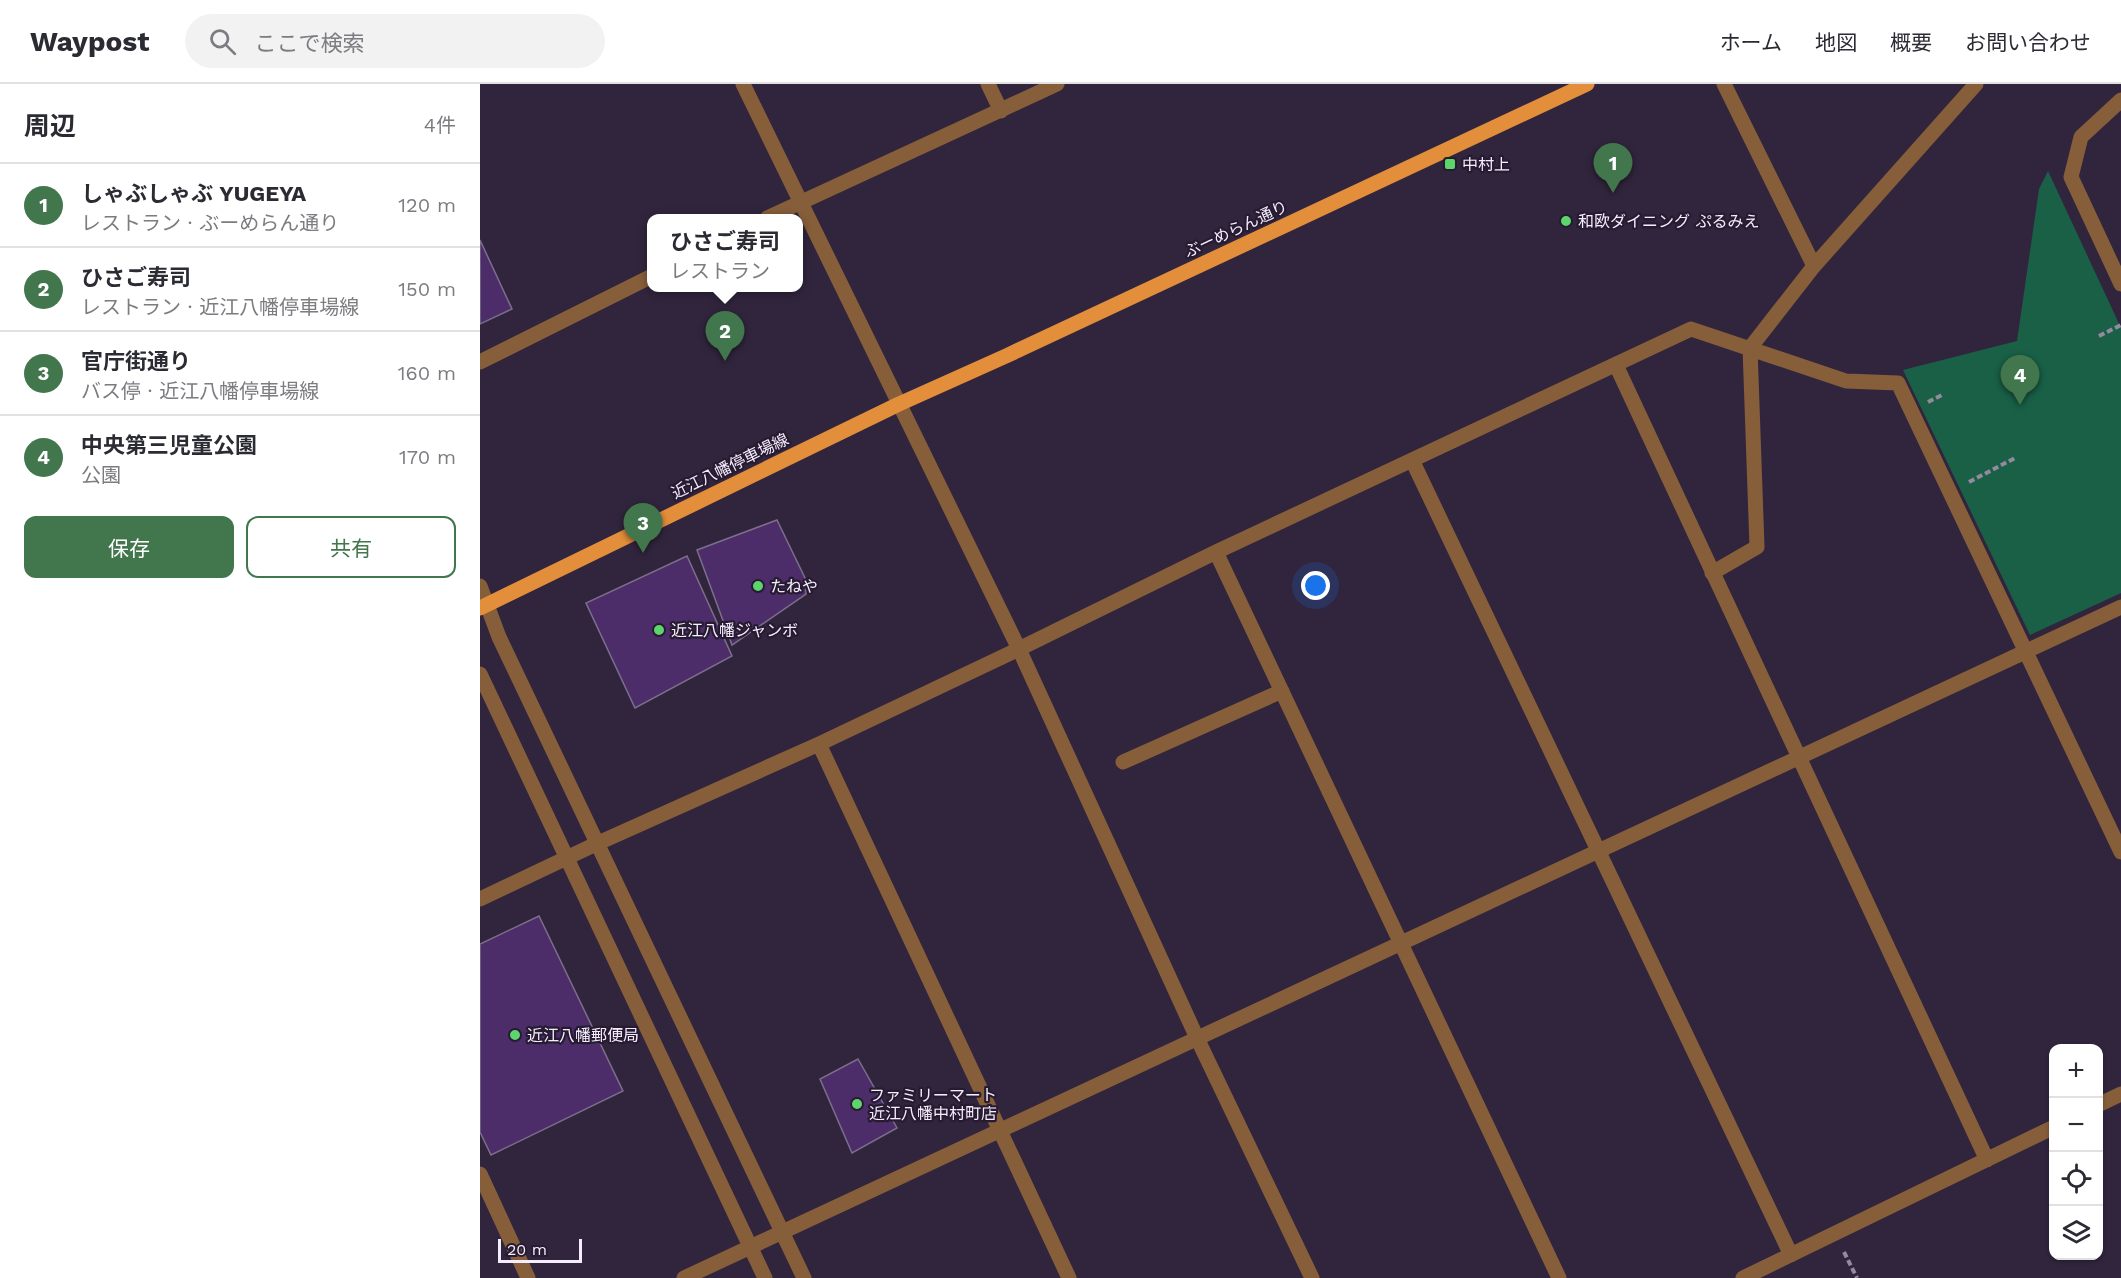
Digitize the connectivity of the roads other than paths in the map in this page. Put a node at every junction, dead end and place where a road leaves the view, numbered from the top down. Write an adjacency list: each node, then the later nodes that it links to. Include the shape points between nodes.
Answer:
1 (743, 84): 9 (street)
2 (988, 84): 8 (street)
3 (1057, 84): 8 (street)
4 (1587, 84): 17 (main road, ぶーめらん通り)
5 (1724, 84): 11 (street)
6 (1976, 84): 11 (street)
7 (2121, 100): 13 (street, via 2081,137 2071,177)
8 (1001, 111): 9 (street)
9 (800, 202): 10 (street); 17 (street)
10 (777, 214)
11 (1814, 266): 14 (street)
12 (647, 278): 15 (street)
13 (2121, 284)
14 (1750, 348): 16 (street, via 1690,329); 20 (street, via 1756,547); 25 (street, via 1846,381 1898,383)
15 (480, 362)
16 (1616, 365): 18 (street); 20 (street)
17 (899, 404): 22 (main road, 近江八幡停車場線); 24 (street)
18 (1412, 460): 19 (street); 32 (street)
19 (1216, 552): 24 (street); 27 (street)
20 (1712, 573): 29 (street)
21 (480, 586): 22 (street)
22 (483, 606): 31 (street)
23 (2121, 607): 25 (street)
24 (1019, 649): 28 (street); 37 (street)
25 (2026, 651): 29 (street); 33 (street)
26 (480, 674): 34 (street)
27 (1282, 691): 30 (street); 36 (street)
28 (819, 744): 31 (street); 41 (street)
29 (1799, 757): 32 (street); 42 (street)
30 (1123, 762)
31 (596, 844): 34 (street); 44 (street)
32 (1599, 850): 36 (street); 46 (street)
33 (2121, 852)
34 (566, 858): 35 (street); 45 (street)
35 (480, 899)
36 (1401, 943): 37 (street); 53 (street)
37 (1197, 1038): 41 (street); 52 (street)
38 (2121, 1094): 39 (street)
39 (2103, 1103)
40 (2049, 1129): 42 (street)
41 (1000, 1130): 44 (street); 51 (street)
42 (1986, 1160): 46 (street)
43 (480, 1174): 47 (street)
44 (782, 1232): 45 (street); 50 (street)
45 (750, 1247): 48 (street); 49 (street)
46 (1791, 1255): 54 (street)
47 (528, 1278)
48 (684, 1278)
49 (765, 1278)
50 (804, 1278)
51 (1070, 1278)
52 (1312, 1278)
53 (1559, 1278)
54 (1743, 1278)

